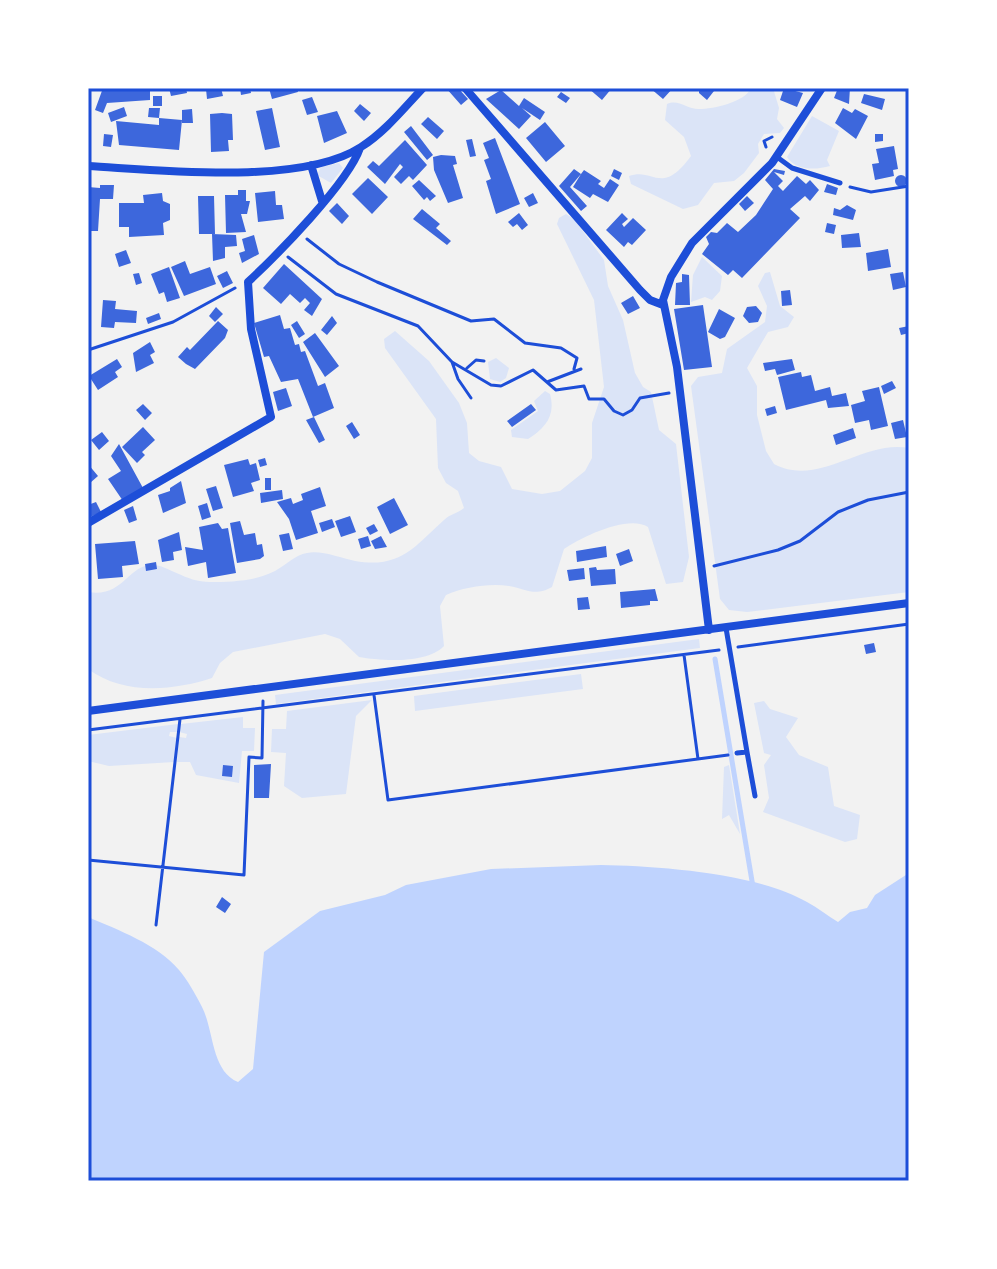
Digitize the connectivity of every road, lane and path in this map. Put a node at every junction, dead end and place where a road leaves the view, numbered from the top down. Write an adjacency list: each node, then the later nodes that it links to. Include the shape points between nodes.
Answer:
1 (423, 88): 5 (street)
2 (465, 88): 16 (street, via 640,290)
3 (822, 88): 7 (street)
4 (775, 139): 6 (path, via 764,141)
5 (360, 148): 8 (street); 12 (street)
6 (767, 149)
7 (777, 157): 10 (lane, via 792,168); 16 (street, via 692,243 671,277)
8 (311, 165): 9 (street, via 204,171); 12 (street)
9 (88, 166)
10 (840, 183): 11 (path, via 871,192)
11 (909, 186)
12 (322, 201): 13 (street)
13 (299, 230): 14 (street); 21 (path, via 350,270 471,321 494,319 525,343 569,351 577,358)
14 (281, 250): 15 (street); 19 (path, via 336,294 418,326)
15 (248, 282): 17 (path, via 181,319); 27 (street, via 251,329 271,417)
16 (663, 305): 28 (street, via 677,367)
17 (88, 350)
18 (484, 361): 20 (path)
19 (452, 362): 20 (path); 25 (path)
20 (467, 368): 23 (path, via 496,387 530,369)
21 (574, 369): 22 (path); 23 (path)
22 (581, 369)
23 (547, 382): 24 (path, via 558,390 584,386 589,399 604,399 623,415)
24 (651, 395)
25 (471, 398)
26 (909, 492): 28 (path, via 838,512 800,541 778,550)
27 (88, 523)
28 (702, 569): 32 (street)
29 (909, 603): 31 (street)
30 (909, 624): 33 (path)
31 (726, 628): 32 (street); 33 (lane)
32 (709, 630): 35 (street)
33 (729, 648): 34 (path); 41 (lane)
34 (684, 654): 36 (path); 44 (path)
35 (262, 689): 37 (path); 38 (street)
36 (374, 695): 37 (path); 44 (path, via 388,800)
37 (264, 710): 39 (path); 47 (path, via 262,758 249,757 244,875)
38 (88, 711)
39 (180, 719): 40 (path); 47 (path)
40 (88, 730)
41 (747, 752): 42 (lane); 45 (lane)
42 (737, 753)
43 (718, 756): 44 (path)
44 (698, 759)
45 (755, 796)
46 (88, 860): 47 (path)
47 (162, 870): 48 (path)
48 (156, 925)

